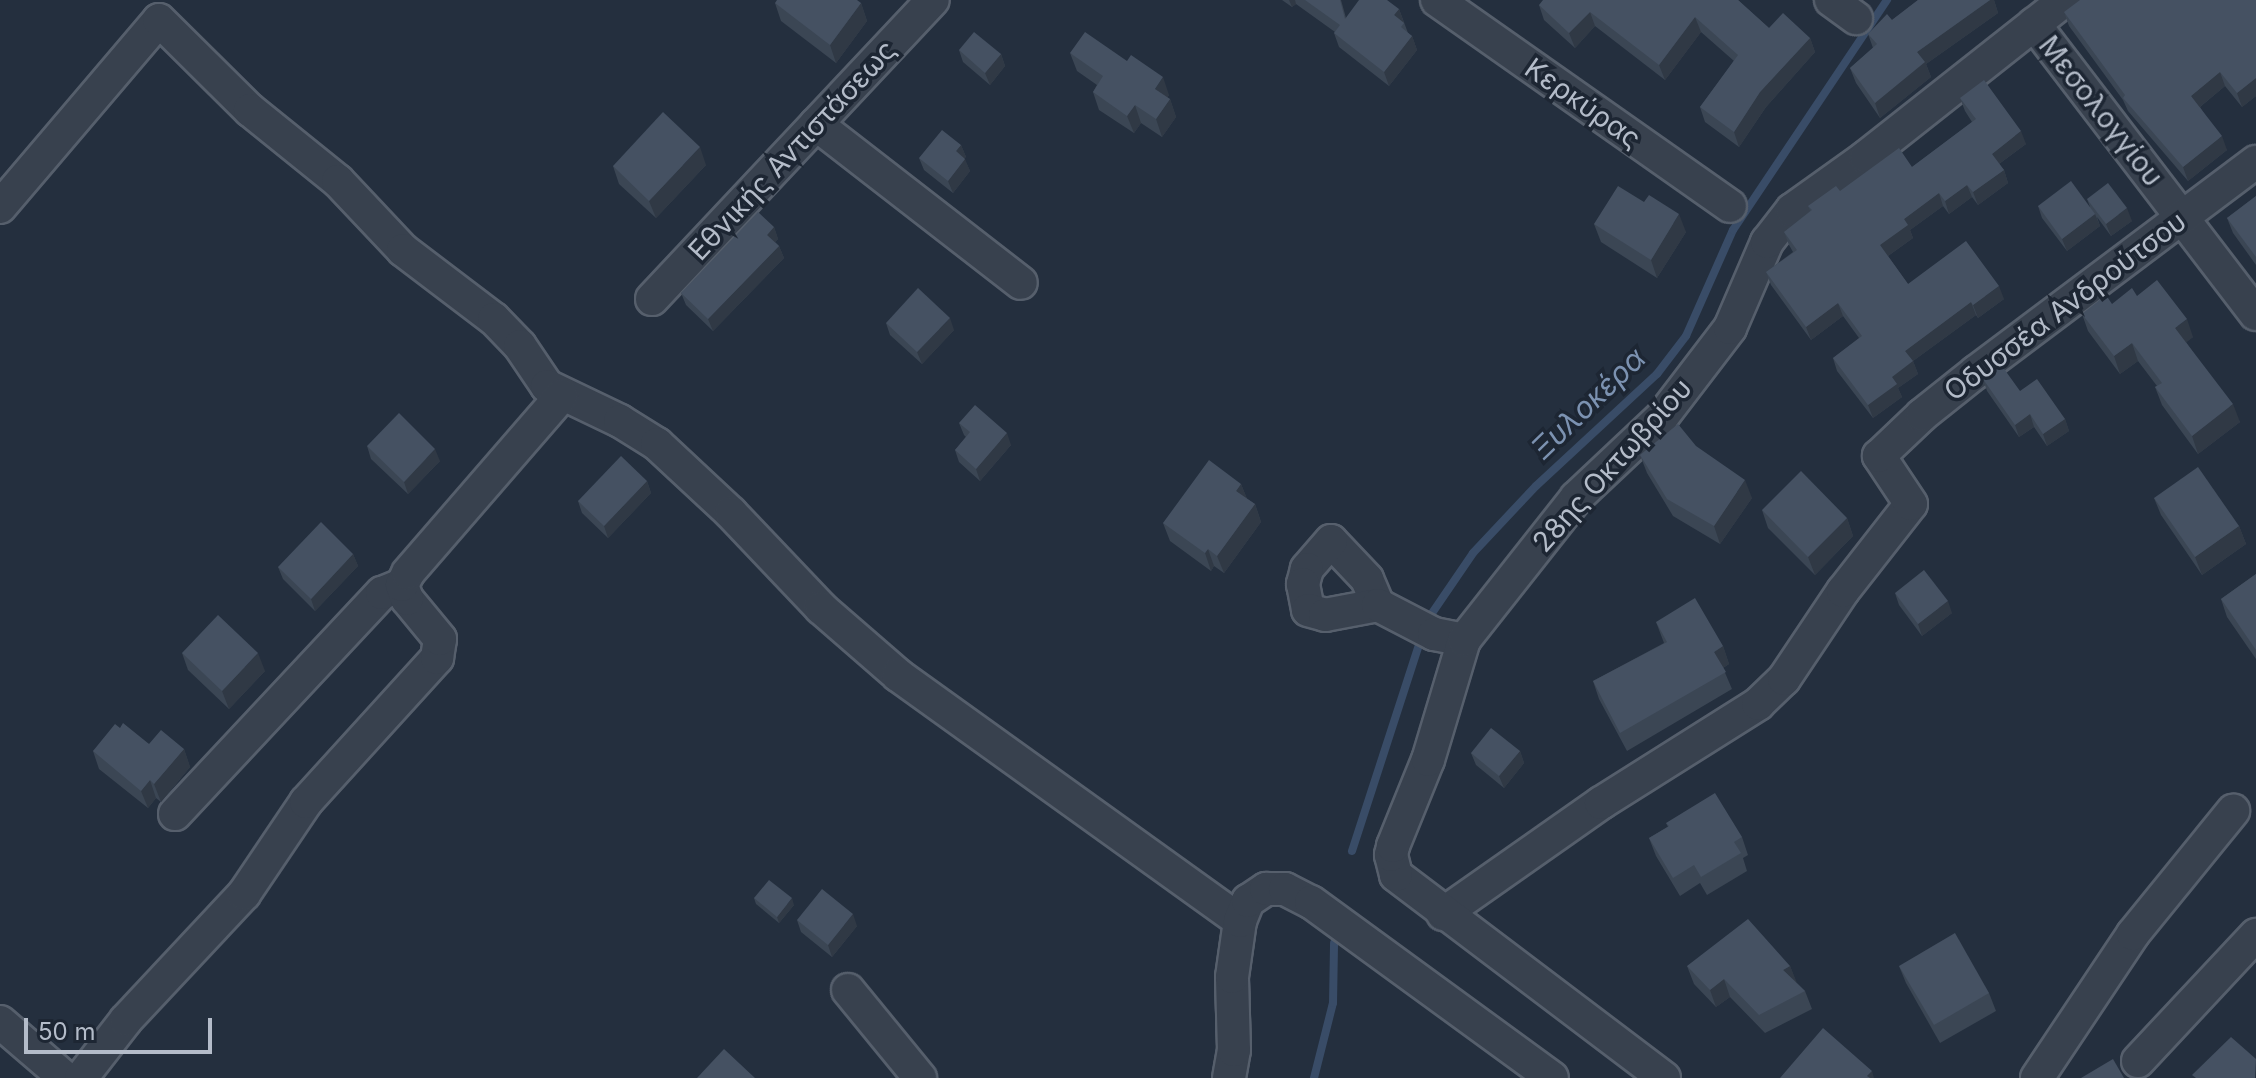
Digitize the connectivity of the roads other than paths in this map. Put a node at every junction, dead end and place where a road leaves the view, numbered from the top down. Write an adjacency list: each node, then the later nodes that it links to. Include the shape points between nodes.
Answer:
1 (933, 0): 5 (street, Εθνικής Αντιστάσεως)
2 (1437, 0): 7 (street, Κερκύρας)
3 (2065, 0): 4 (street, 28ης Οκτωβρίου)
4 (2034, 24): 9 (street, Μεσολογγίου); 16 (street, 28ης Οκτωβρίου, via 1792,210 1767,242 1730,328 1662,417)
5 (816, 124): 10 (street); 11 (street, Εθνικής Αντιστάσεως)
6 (2256, 162): 9 (street, Οδυσσέα Ανδρούτσου)
7 (1730, 206)
8 (0, 207): 13 (street, via 159,20 250,110 338,181 403,250 494,319 547,386)
9 (2183, 217): 12 (street, Μεσολογγίου); 19 (street, Οδυσσέα Ανδρούτσου, via 1976,372 1879,456 1911,504 1784,679 1758,704 1601,803)
10 (1021, 283)
11 (652, 299)
12 (2256, 314)
13 (562, 395): 14 (street); 20 (street, via 657,444 821,608 898,675)
14 (402, 585): 18 (street, via 382,593); 26 (street, via 440,639 437,658 306,802 244,894 126,1020)
15 (1378, 605): 16 (street)
16 (1436, 632): 19 (street, 28ης Οκτωβρίου, via 1428,760 1393,846 1392,866 1403,884)
17 (2233, 811): 31 (street, via 2133,934)
18 (175, 814)
19 (1443, 914): 30 (street)
20 (1240, 921): 28 (street, via 1232,977 1234,1050); 29 (street, via 1248,901 1266,889 1285,889 1311,902)
21 (2256, 935): 24 (street)
22 (848, 990): 27 (street)
23 (0, 1022): 25 (street)
24 (2138, 1061)
25 (65, 1078)
26 (81, 1078)
27 (920, 1078)
28 (1229, 1078)
29 (1552, 1078)
30 (1664, 1078)
31 (2037, 1078)

